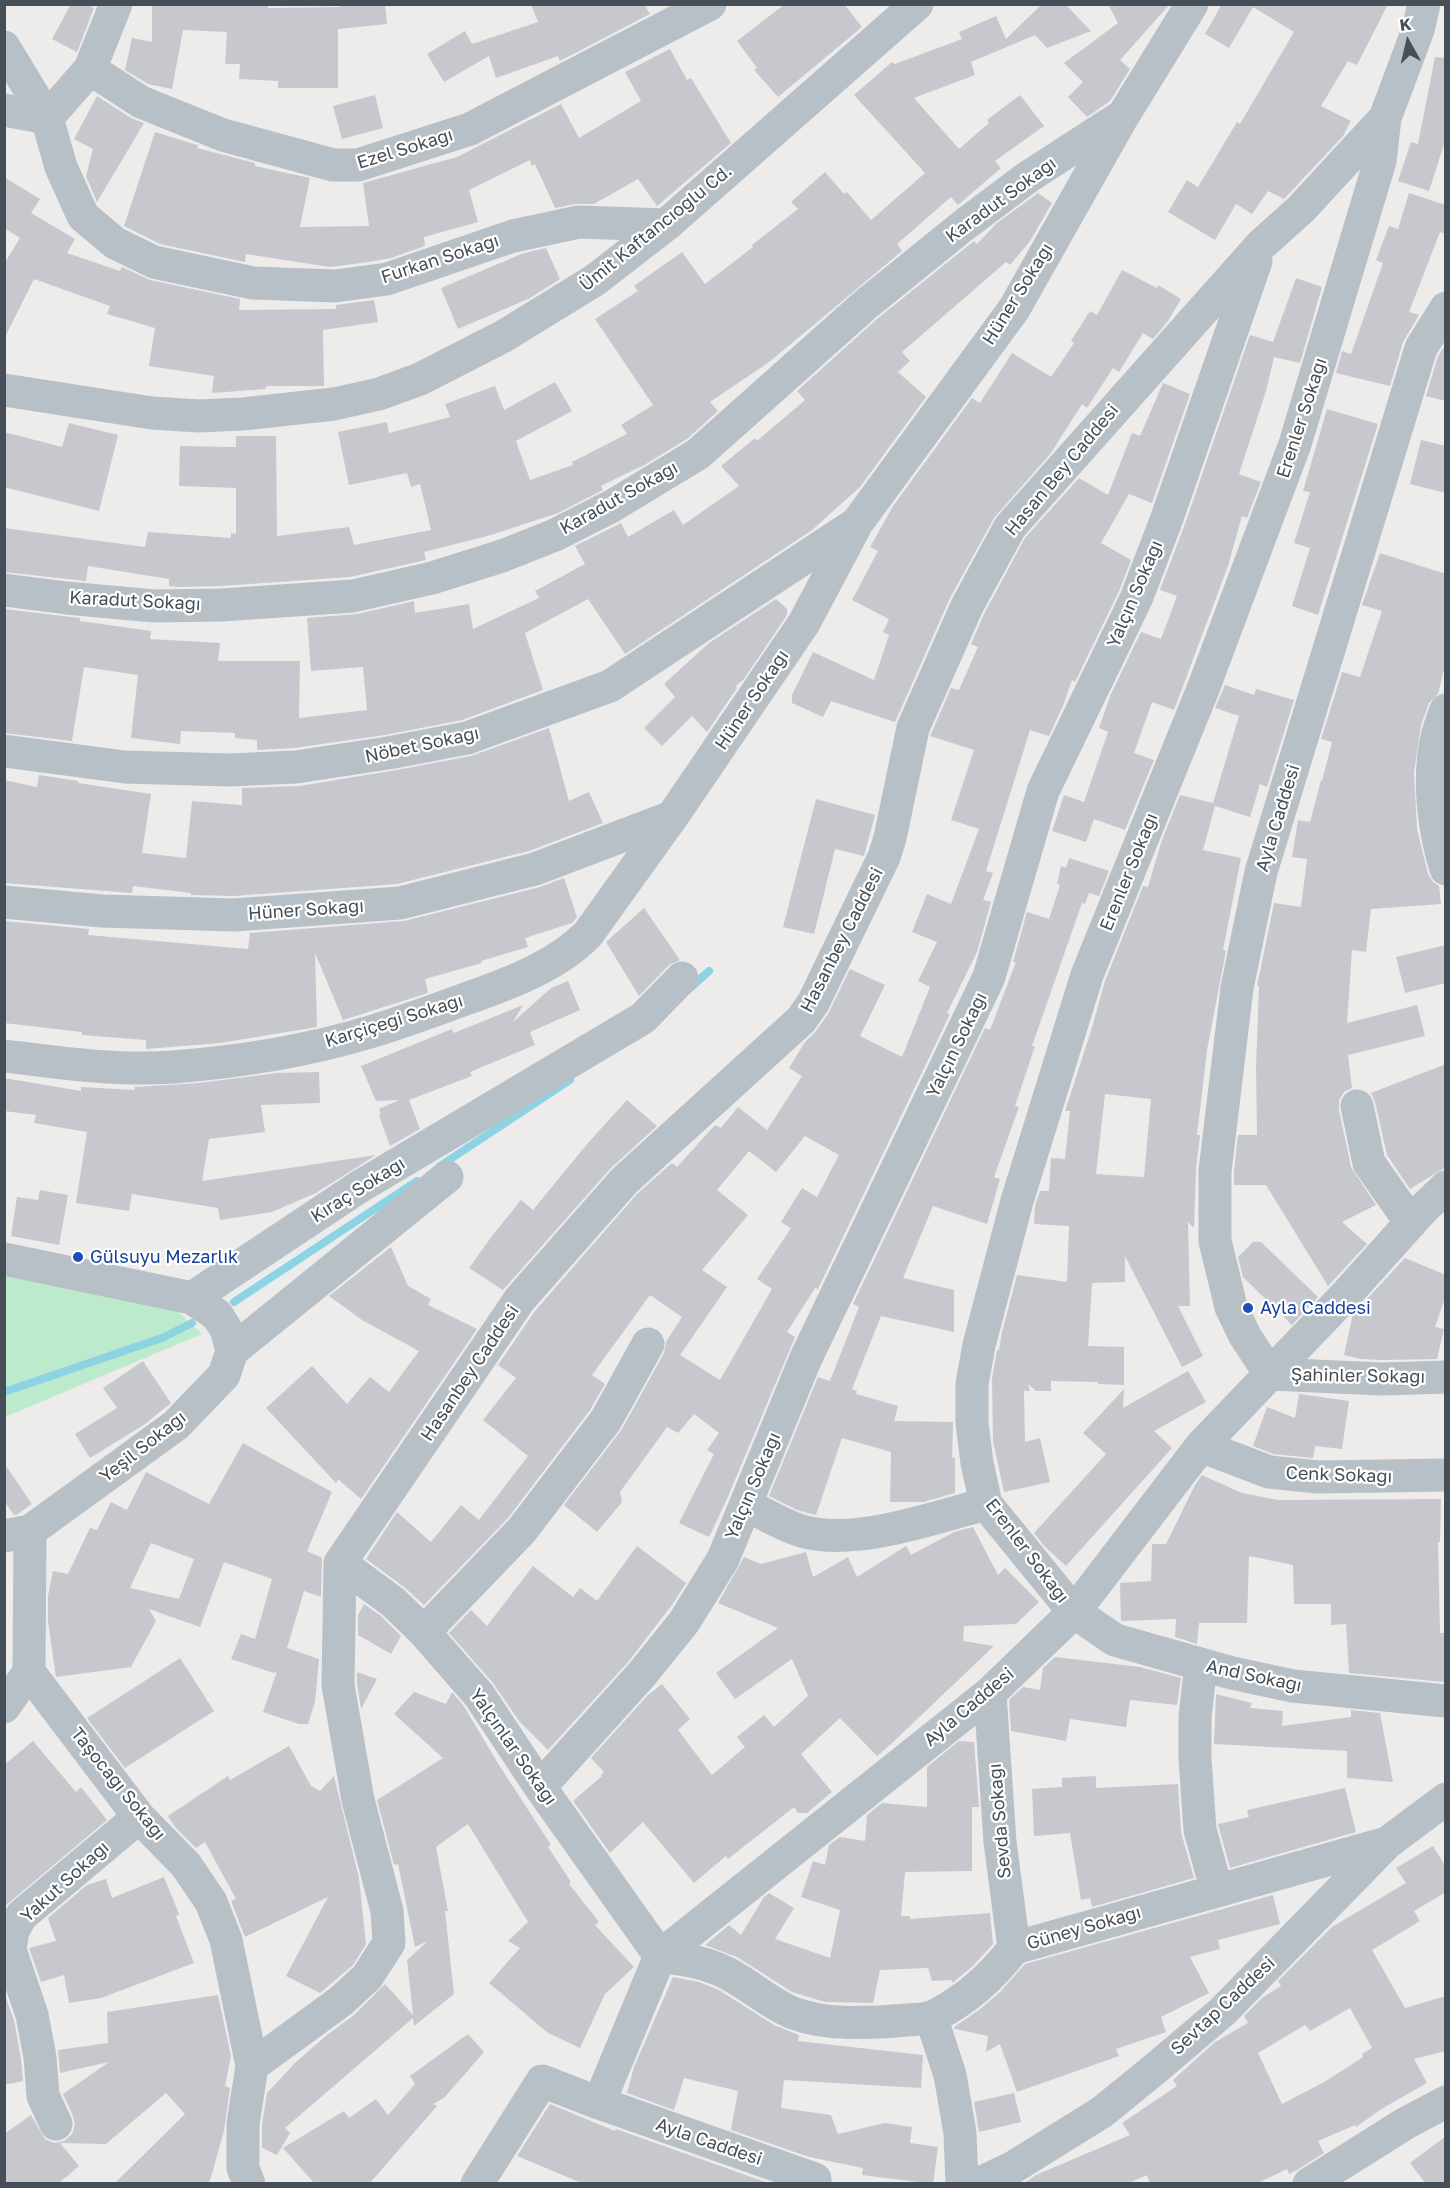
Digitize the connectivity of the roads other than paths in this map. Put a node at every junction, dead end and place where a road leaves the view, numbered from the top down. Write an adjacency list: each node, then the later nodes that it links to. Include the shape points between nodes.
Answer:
1 (116, 4): 7 (street)
2 (710, 4): 7 (street, Ezel Sokağı, via 470,129 358,165 333,165 223,135 141,102)
3 (917, 4): 12 (street, Ümit Kaftancıoğlu Cd.)
4 (1192, 4): 9 (street, Hüner Sokağı)
5 (1424, 4): 11 (street, Erenler Sokağı)
6 (4, 47): 10 (street)
7 (90, 69): 10 (street)
8 (4, 110): 10 (street)
9 (1123, 116): 16 (street, Hüner Sokağı, via 1014,309); 17 (street, Karadut Sokağı, via 1028,177 964,225 865,305 698,454 555,535 432,578 353,596 154,606)
10 (47, 118): 12 (street, Furkan Sokağı, via 61,167 83,216 115,243 154,262 253,283 335,286 387,279 513,236 579,222)
11 (1385, 118): 13 (street, Erenler Sokağı, via 1301,209); 38 (street, Erenler Sokağı, via 1380,161 1295,444 1203,689 1087,975 1017,1201 972,1384 972,1423)
12 (666, 225): 15 (street, Ümit Kaftancıoğlu Cd., via 595,280 504,336 420,379 379,394 334,404 199,416 152,413)
13 (1261, 245): 19 (street, Hasan Bey Caddesi, via 1016,518 967,606); 39 (street, Yalçın Sokağı, via 1136,599 1043,791 989,977 806,1358)
14 (1446, 308): 34 (street, Ayla Caddesi, via 1421,348 1261,872 1237,988 1215,1171 1215,1241 1231,1307)
15 (4, 390)
16 (857, 523): 20 (street, Nöbet Sokağı, via 610,686 467,738 296,767 229,770 125,767); 21 (street, Hüner Sokağı, via 804,623)
17 (4, 590)
18 (1446, 710): 22 (street, via 1436,742 1433,771 1434,804)
19 (913, 728): 41 (street, Hasanbey Caddesi, via 884,857 813,1003 801,1020 624,1181 520,1299)
20 (4, 751)
21 (672, 817): 23 (street, Hüner Sokağı, via 535,869 400,903 234,915 102,911); 25 (street, Karçiçeği Sokağı, via 575,947 558,960 440,1008 368,1033 271,1055 171,1067 65,1064)
22 (1446, 869)
23 (4, 902)
24 (682, 978): 31 (street, Kıraç Sokağı, via 643,1018 359,1187)
25 (4, 1056)
26 (1357, 1106): 29 (street, via 1368,1163)
27 (447, 1177): 33 (street)
28 (1446, 1187): 29 (street)
29 (1411, 1223): 34 (street)
30 (4, 1259): 31 (street)
31 (192, 1298): 33 (street, via 217,1315)
32 (648, 1344): 43 (street, via 606,1420 522,1530)
33 (232, 1351): 40 (street, Yeşil Sokağı, via 224,1375 176,1425)
34 (1270, 1374): 35 (street, Şahinler Sokağı, via 1382,1379); 36 (street, Ayla Caddesi)
35 (1446, 1377)
36 (1201, 1446): 37 (street, Cenk Sokağı, via 1269,1472 1318,1477); 42 (street, Ayla Caddesi)
37 (1446, 1475)
38 (986, 1504): 39 (street, via 903,1526 825,1536 803,1532); 42 (street, Erenler Sokağı)
39 (746, 1505): 49 (street, Yalçın Sokağı, via 723,1559 684,1622)
40 (17, 1533): 45 (street)
41 (340, 1563): 43 (street, Yalçınlar Sokağı, via 393,1602); 58 (street, via 338,1685 358,1800 387,1911 389,1943 367,1977 341,2001)
42 (1074, 1612): 44 (street, And Sokağı, via 1115,1640); 46 (street, Ayla Caddesi)
43 (424, 1632): 49 (street, Yalçınlar Sokağı, via 479,1695)
44 (1201, 1665): 47 (street, And Sokağı, via 1293,1686); 53 (street, via 1195,1716 1200,1830)
45 (29, 1672): 48 (street); 51 (street, Taşocağı Sokağı)
46 (990, 1693): 54 (street, Sevda Sokağı, via 1000,1842); 56 (street, Ayla Caddesi)
47 (1446, 1701)
48 (4, 1707)
49 (540, 1786): 56 (street, Yalçınlar Sokağı)
50 (1446, 1799): 52 (street, Sevtap Caddesi)
51 (139, 1817): 55 (street, Yakut Sokağı, via 21,1916); 58 (street, Taşocağı Sokağı, via 186,1865 211,1902 226,1940)
52 (1387, 1843): 53 (street, Güney Sokağı); 66 (street, Sevtap Caddesi, via 1222,2012 1156,2068 1076,2129)
53 (1218, 1891): 54 (street, Güney Sokağı)
54 (1014, 1948): 57 (street, Güney Sokağı, via 972,1993)
55 (7, 1952): 61 (street, via 32,2015 43,2096)
56 (660, 1956): 57 (street, via 719,1969 795,2013 871,2023); 60 (street, Ayla Caddesi)
57 (931, 2017): 65 (street, via 950,2075 960,2133)
58 (252, 2066): 62 (street, via 243,2124 243,2168)
59 (1446, 2102): 67 (street)
60 (599, 2103): 63 (street, Ayla Caddesi, via 542,2081); 64 (street, Ayla Caddesi, via 815,2179)
61 (56, 2124)
62 (249, 2184)
63 (477, 2184)
64 (815, 2184)
65 (962, 2184)
66 (978, 2184)
67 (1309, 2184)

